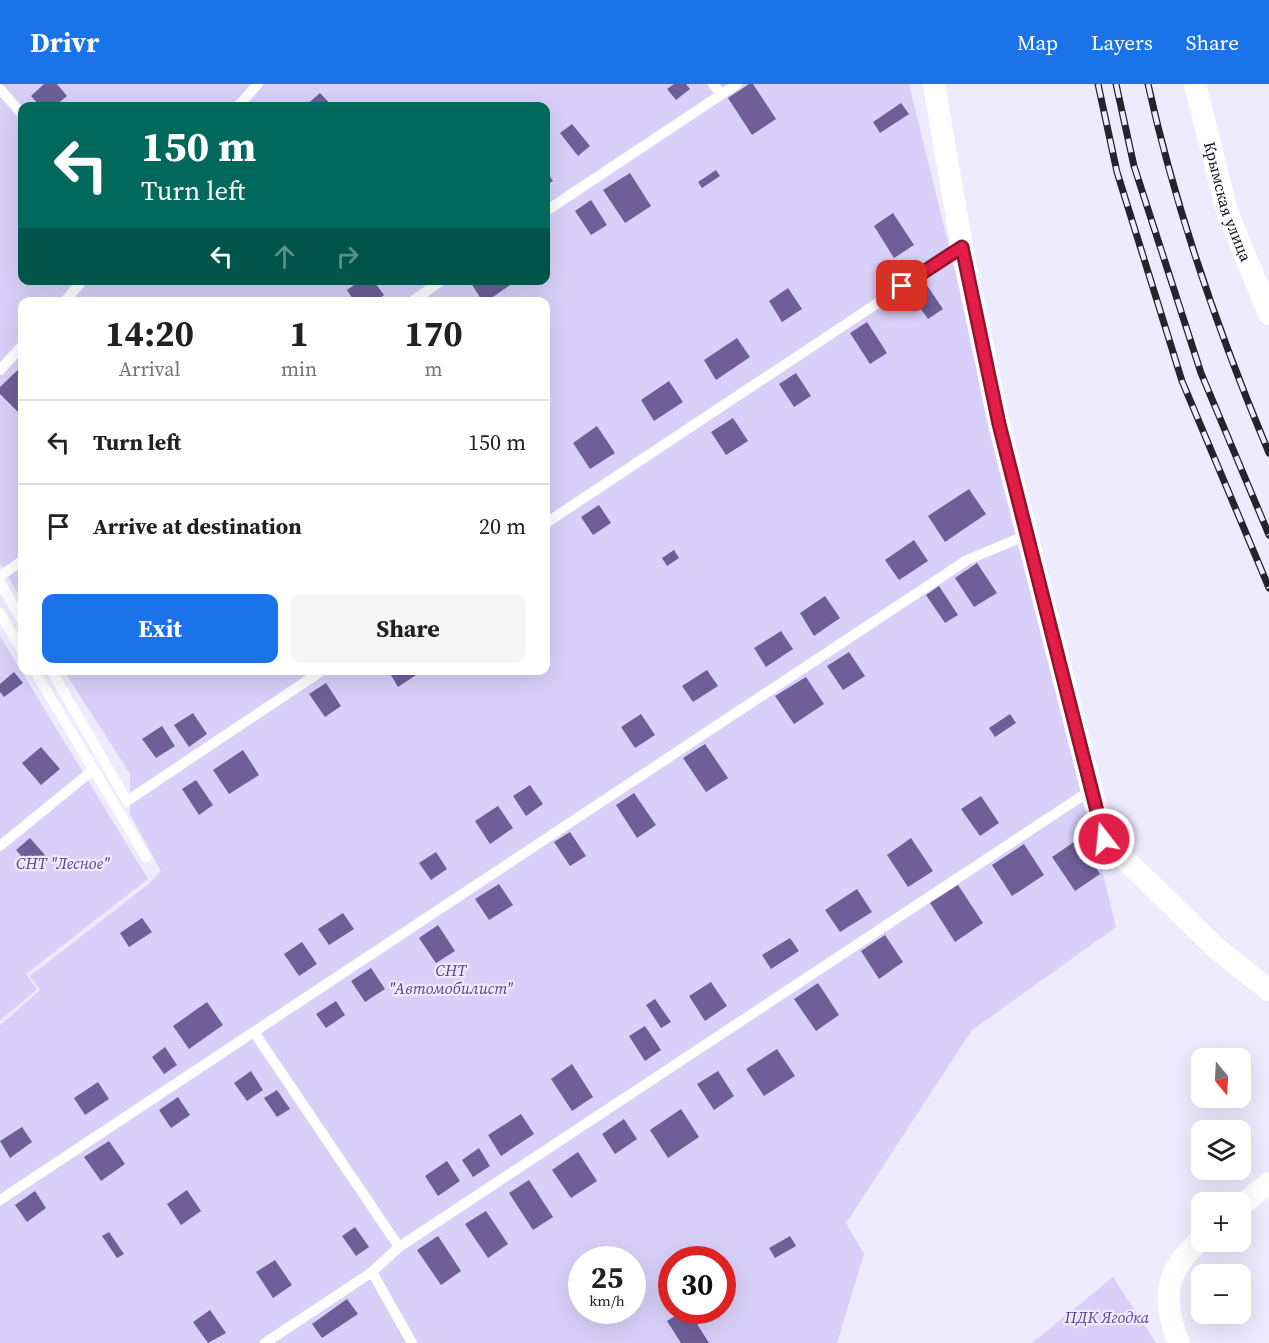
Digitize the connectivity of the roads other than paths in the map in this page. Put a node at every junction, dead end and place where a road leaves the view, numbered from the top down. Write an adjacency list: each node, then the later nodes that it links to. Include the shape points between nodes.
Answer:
1 (258, 84): 8 (lane)
2 (713, 84): 7 (lane)
3 (737, 84): 7 (lane)
4 (934, 84): 11 (street)
5 (1195, 84): 16 (street, Крымская улица, via 1227,211)
6 (0, 89): 9 (lane)
7 (721, 94): 10 (lane)
8 (242, 102)
9 (18, 109)
10 (550, 208)
11 (962, 247): 19 (lane); 20 (street)
12 (79, 285): 14 (lane)
13 (435, 285): 15 (lane)
14 (68, 297)
15 (418, 297)
16 (1269, 314)
17 (18, 350): 18 (lane)
18 (0, 370)
19 (550, 520)
20 (1027, 535): 31 (street); 35 (lane, via 968,560)
21 (18, 564): 22 (lane)
22 (0, 576)
23 (0, 582): 25 (lane)
24 (0, 613): 26 (lane)
25 (18, 614)
26 (18, 644)
27 (37, 675): 30 (lane)
28 (54, 675): 29 (lane, via 127,801)
29 (316, 675)
30 (93, 770): 32 (lane); 33 (lane)
31 (1091, 790): 34 (street, via 1104,839 1217,949); 39 (lane)
32 (0, 846)
33 (146, 857)
34 (1269, 990)
35 (254, 1032): 38 (lane); 39 (lane)
36 (1269, 1183): 37 (street)
37 (1251, 1197)
38 (0, 1200)
39 (399, 1247): 41 (lane)
40 (1191, 1250): 44 (street, via 1177,1263 1168,1293)
41 (372, 1272): 42 (lane); 43 (lane)
42 (264, 1343)
43 (411, 1343)
44 (1179, 1343)

